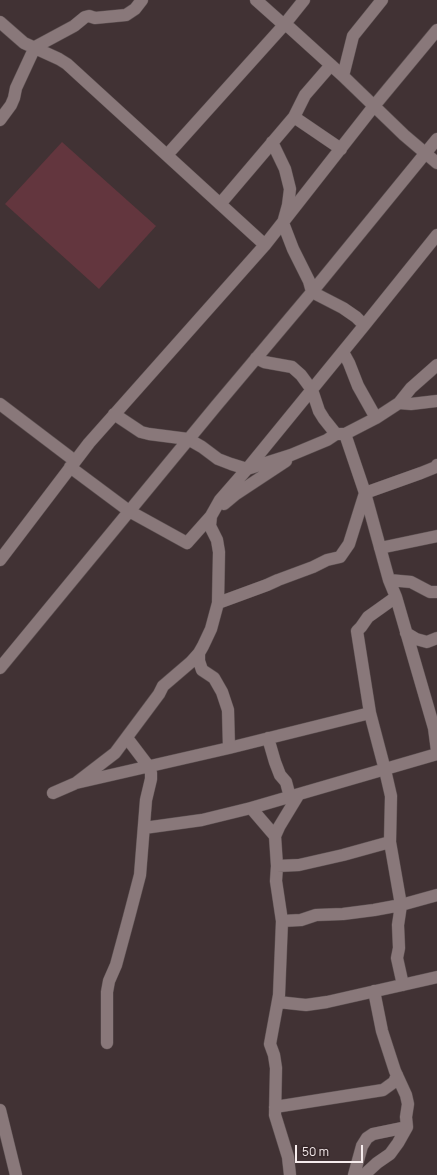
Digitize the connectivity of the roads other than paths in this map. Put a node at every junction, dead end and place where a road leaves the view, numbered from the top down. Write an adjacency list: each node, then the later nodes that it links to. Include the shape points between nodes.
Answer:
1 (142, 0): 8 (street, via 126,14 85,17)
2 (256, 0): 6 (street)
3 (304, 0): 6 (street)
4 (382, 0): 10 (street, via 353,36)
5 (0, 22): 8 (street, via 24,43)
6 (284, 25): 9 (street); 18 (street)
7 (437, 30): 11 (street)
8 (35, 48): 13 (street, via 11,105); 18 (street, via 67,64)
9 (331, 66): 10 (street); 12 (street, via 305,95)
10 (343, 76): 11 (street)
11 (374, 106): 16 (street); 17 (street)
12 (294, 117): 15 (street); 16 (street)
13 (0, 120)
14 (437, 139): 17 (street)
15 (272, 142): 20 (street); 21 (street, via 285,169 290,189)
16 (341, 149): 21 (street)
17 (426, 153): 19 (street); 24 (street)
18 (167, 155): 20 (street)
19 (437, 163)
20 (220, 204): 23 (street)
21 (283, 223): 23 (street); 24 (street)
22 (437, 235): 25 (street)
23 (265, 245): 33 (street)
24 (312, 292): 25 (street, via 343,308 356,317); 27 (street)
25 (363, 327): 26 (street)
26 (343, 352): 29 (street); 34 (street)
27 (256, 358): 29 (street, via 292,367); 36 (street)
28 (437, 365): 31 (street, via 410,388)
29 (312, 390): 35 (street, via 324,419); 40 (street)
30 (437, 401): 31 (street)
31 (399, 403): 34 (street)
32 (0, 404): 38 (street)
33 (114, 414): 36 (street, via 141,432); 38 (street)
34 (376, 418): 35 (street)
35 (341, 434): 37 (street); 41 (street)
36 (188, 439): 40 (street, via 218,459); 42 (street)
37 (301, 451): 40 (street); 43 (street, via 236,494)
38 (73, 464): 42 (street); 46 (street)
39 (437, 465): 41 (street, via 421,474)
40 (247, 469): 43 (street, via 220,500)
41 (365, 493): 45 (street); 50 (street, via 349,544 340,557)
42 (129, 511): 43 (street, via 187,543); 54 (street)
43 (213, 513): 50 (street, via 210,526 217,540 219,552)
44 (437, 536): 45 (street)
45 (380, 548): 47 (street)
46 (0, 560)
47 (389, 580): 48 (street, via 411,582 430,592); 49 (street)
48 (437, 592)
49 (396, 597): 51 (street); 55 (street, via 368,617 357,631)
50 (218, 602): 53 (street, via 211,628)
51 (406, 633): 52 (street, via 427,642); 58 (street)
52 (437, 638)
53 (199, 653): 56 (street, via 163,686); 59 (street, via 202,670 214,678 228,710)
54 (0, 668)
55 (370, 713): 57 (street); 62 (street)
56 (127, 738): 61 (street); 63 (street, via 115,753)
57 (268, 738): 59 (street); 65 (street, via 280,775)
58 (436, 742)
59 (229, 748): 61 (street)
60 (437, 754): 62 (street)
61 (149, 767): 63 (street); 67 (street, via 151,779)
62 (385, 770): 65 (street); 69 (street, via 391,796)
63 (76, 783): 64 (street)
64 (53, 792)
65 (295, 795): 66 (street); 68 (street)
66 (252, 808): 67 (street, via 202,820); 68 (street)
67 (144, 828): 78 (street, via 140,874 116,965 109,981)
68 (275, 836): 70 (street)
69 (390, 842): 70 (street, via 299,865); 72 (street)
70 (277, 866): 73 (street, via 276,881)
71 (437, 895): 72 (street)
72 (401, 905): 73 (street); 75 (street, via 398,925 399,948 396,958)
73 (282, 921): 77 (street)
74 (437, 977): 75 (street)
75 (403, 985): 76 (street)
76 (374, 991): 77 (street, via 306,1005); 79 (street, via 382,1031)
77 (278, 1002): 80 (street, via 270,1044 276,1068)
78 (107, 1043)
79 (397, 1075): 80 (street, via 394,1082 383,1090); 82 (street, via 408,1104)
80 (275, 1107): 84 (street, via 275,1115 288,1156)
81 (0, 1110): 83 (street)
82 (407, 1127): 85 (street, via 373,1134 367,1138 362,1146); 86 (street, via 390,1154)
83 (16, 1175)
84 (290, 1175)
85 (354, 1175)
86 (364, 1175)

